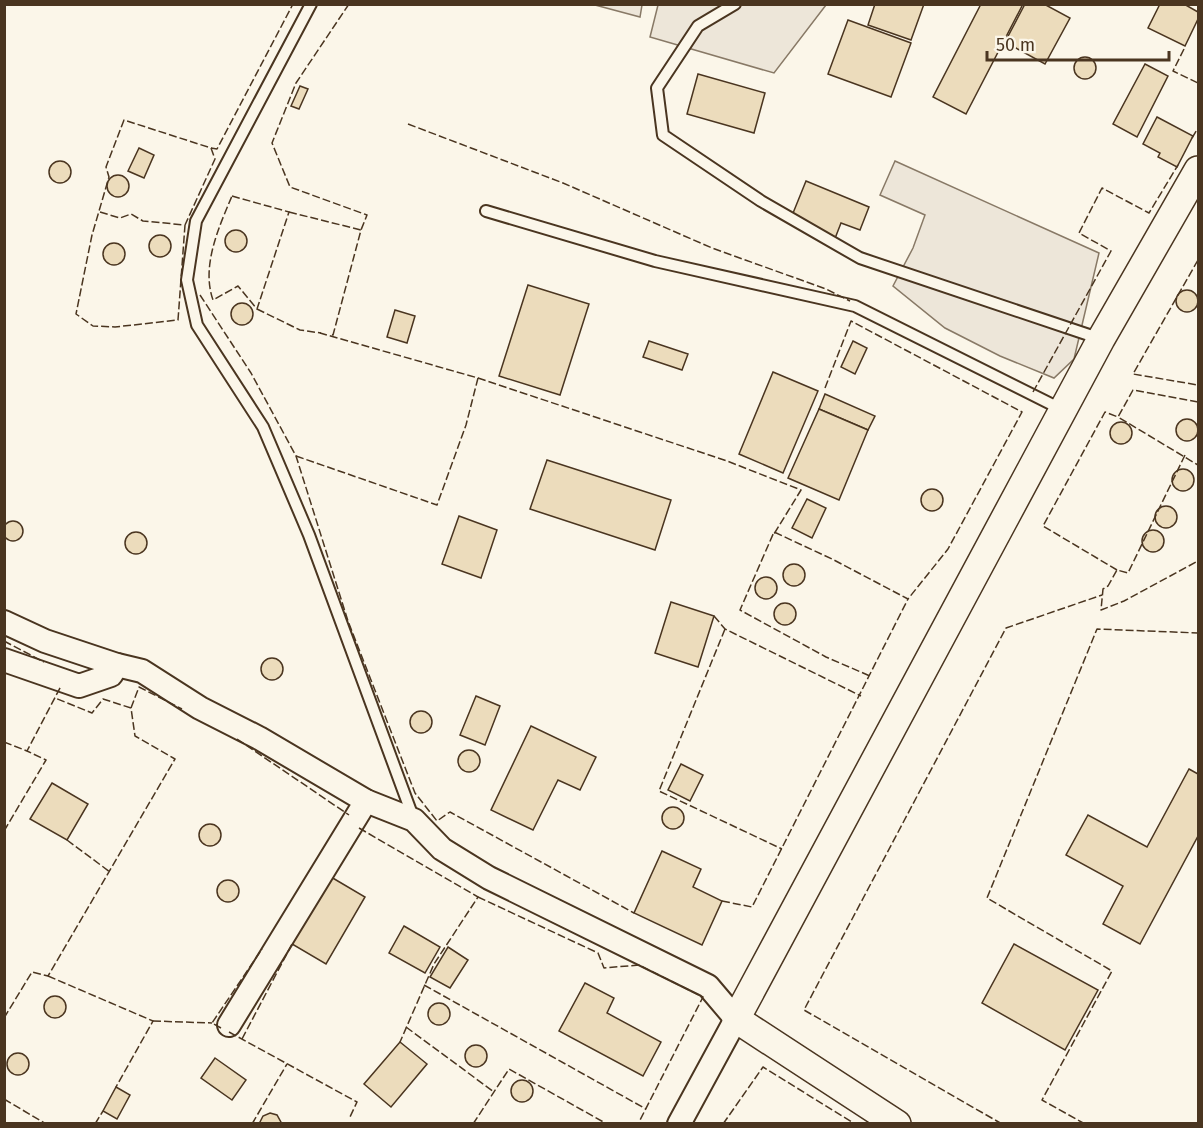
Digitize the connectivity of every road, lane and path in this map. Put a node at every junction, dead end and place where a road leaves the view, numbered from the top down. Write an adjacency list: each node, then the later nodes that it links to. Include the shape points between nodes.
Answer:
1 (311, 4): 11 (lane, via 196,221 187,280 197,325 263,428 309,536)
2 (735, 4): 5 (lane, via 698,26 657,88 663,135 761,201 860,258)
3 (1198, 170): 5 (street)
4 (486, 211): 6 (lane, via 655,261 855,306)
5 (1101, 339): 6 (street)
6 (1064, 410): 12 (street)
7 (4, 622): 9 (street, via 45,641)
8 (4, 660): 9 (street, via 79,686 111,675)
9 (117, 665): 10 (street, via 142,671)
10 (366, 801): 11 (street); 13 (street)
11 (414, 820): 12 (street, via 442,849 489,878 708,986)
12 (736, 1019): 14 (street); 15 (street)
13 (228, 1024)
14 (679, 1124)
15 (897, 1124)

